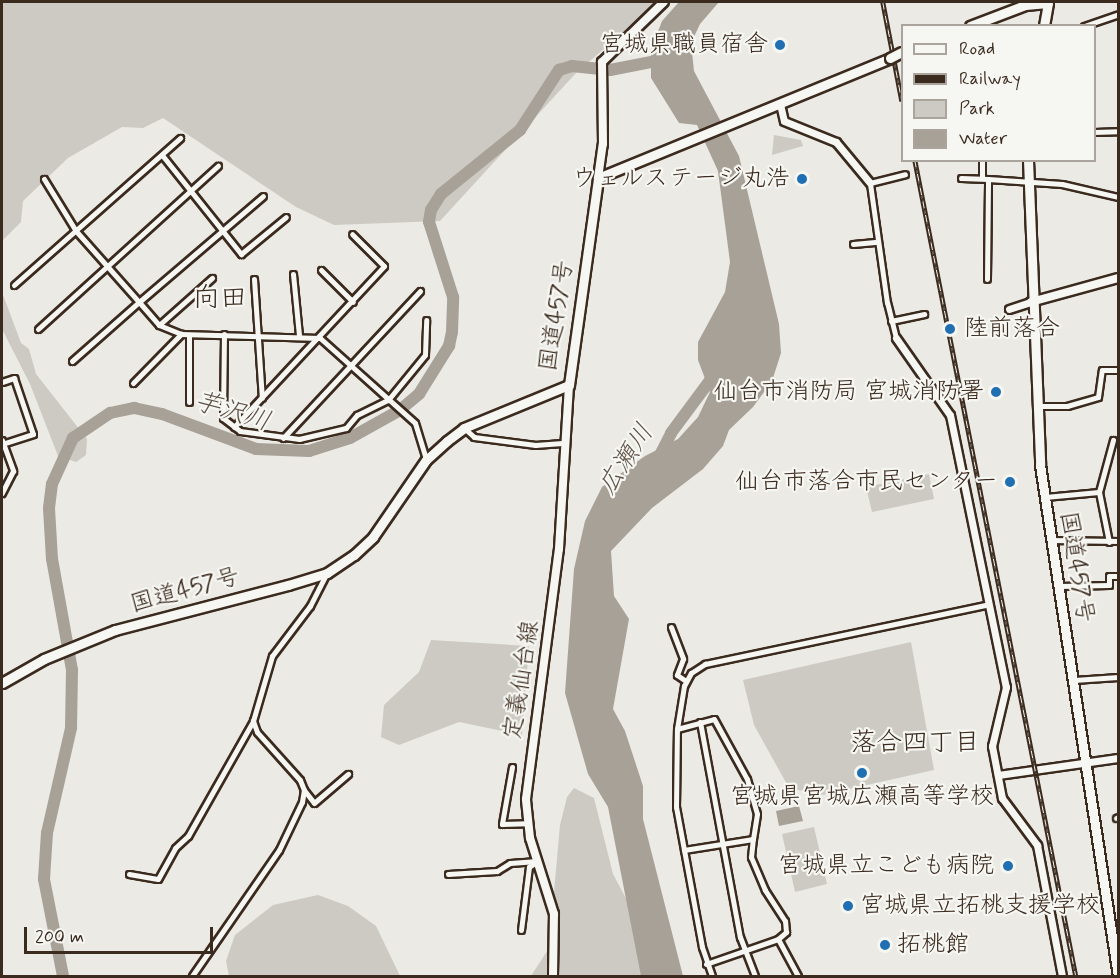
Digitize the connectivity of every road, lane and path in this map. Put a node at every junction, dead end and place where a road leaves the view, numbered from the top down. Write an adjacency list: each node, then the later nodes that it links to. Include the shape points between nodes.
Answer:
1 (664, 2): 17 (main road, via 602,62 603,144)
2 (1048, 2): 4 (highway, via 1025,5); 5 (highway)
3 (1119, 14): 6 (street)
4 (975, 24)
5 (1047, 24)
6 (1090, 24)
7 (901, 53): 8 (highway, bridge)
8 (780, 104): 17 (highway); 22 (street, via 781,116 790,126 830,139 848,151)
9 (1119, 131): 10 (street)
10 (1096, 132)
11 (180, 138): 12 (street)
12 (162, 154): 23 (street); 27 (street)
13 (982, 162): 20 (street)
14 (1028, 162): 21 (highway, 国道457号)
15 (218, 166): 23 (street)
16 (905, 174): 22 (street)
17 (598, 178): 62 (highway, 国道457号)
18 (961, 178): 20 (street)
19 (44, 179): 27 (street)
20 (985, 179): 21 (street); 38 (street)
21 (1027, 180): 25 (street); 43 (highway, 国道457号)
22 (870, 183): 30 (street)
23 (192, 190): 28 (street); 32 (street)
24 (263, 196): 28 (street)
25 (1119, 197)
26 (286, 217): 28 (street, via 241,254)
27 (76, 231): 32 (street); 39 (street)
28 (223, 231): 41 (street)
29 (352, 234): 42 (street, via 384,266)
30 (878, 242): 31 (street); 47 (street)
31 (853, 244)
32 (106, 267): 41 (street); 49 (street)
33 (321, 270): 42 (street)
34 (293, 274): 54 (street)
35 (213, 278): 48 (street)
36 (1119, 278): 43 (main road)
37 (254, 279): 53 (street)
38 (987, 279)
39 (14, 285)
40 (420, 291): 58 (street)
41 (140, 302): 48 (street); 57 (street)
42 (354, 302): 55 (street)
43 (1031, 302): 44 (street); 66 (highway, 国道457号)
44 (1009, 309)
45 (924, 314): 47 (street)
46 (426, 320): 64 (street, via 425,355)
47 (891, 321): 56 (street)
48 (159, 325): 50 (street)
49 (38, 328)
50 (181, 334): 52 (street); 61 (street)
51 (224, 334): 52 (street); 53 (street); 67 (street, via 223,418)
52 (189, 335): 65 (street)
53 (260, 335): 54 (street); 63 (street)
54 (299, 335): 55 (street)
55 (320, 338): 58 (street); 63 (street)
56 (896, 338): 83 (street, via 950,415)
57 (72, 362)
58 (349, 365): 64 (street); 69 (street)
59 (1119, 370): 66 (street, via 1102,370 1098,397 1067,406)
60 (2, 382): 71 (street, via 15,378 33,434)
61 (133, 383)
62 (569, 385): 68 (highway, 国道457号); 72 (main road, 定義仙台線)
63 (262, 398): 67 (street)
64 (390, 400): 69 (street, via 357,415 346,428 299,439); 73 (street, via 415,423)
65 (189, 402)
66 (1036, 406): 76 (highway, 国道457号)
67 (234, 427): 69 (street, via 247,433)
68 (464, 428): 72 (street, via 474,437 535,445); 73 (highway, 国道457号)
69 (283, 438)
70 (1113, 440): 74 (street)
71 (2, 442): 75 (street, via 13,471)
72 (566, 443): 98 (main road, 定義仙台線, via 551,619 527,778)
73 (426, 460): 80 (highway, 国道457号, via 373,537)
74 (1099, 492): 76 (street); 79 (street)
75 (2, 493)
76 (1045, 497): 77 (highway, 国道457号)
77 (1052, 540): 79 (street); 82 (highway, 国道457号)
78 (1119, 541): 79 (street)
79 (1109, 542)
80 (327, 573): 88 (highway, 国道457号, via 115,630 44,659); 89 (street, via 310,606 272,656)
81 (1119, 576): 82 (street, via 1109,576 1109,585)
82 (1059, 586): 86 (highway, 国道457号)
83 (989, 604): 87 (street, via 705,664); 96 (street, via 1006,687 992,735)
84 (671, 627): 87 (street, via 682,659 677,675)
85 (1119, 677): 86 (street)
86 (1074, 680): 93 (highway, 国道457号)
87 (686, 681): 91 (street)
88 (2, 683)
89 (253, 721): 97 (street, via 257,732 300,780); 103 (street, via 188,836 175,848 158,879)
90 (700, 722): 91 (street); 99 (street, via 714,719 747,779 757,814); 100 (street)
91 (677, 729): 101 (street, via 676,807)
92 (1119, 758): 93 (street)
93 (1088, 760): 96 (street); 115 (highway, 国道457号)
94 (512, 767): 98 (street, via 502,824)
95 (348, 774): 97 (street, via 314,802)
96 (998, 775): 114 (street, via 1007,807 1037,845)
97 (304, 790): 109 (street, via 279,850)
98 (527, 823): 102 (main road, 定義仙台線)
99 (753, 839): 100 (street); 106 (street, via 751,857 784,921 786,932)
100 (721, 842): 101 (street); 107 (street)
101 (684, 850): 108 (street)
102 (537, 861): 104 (street, via 510,863 497,871); 105 (street, via 529,867); 110 (main road, 定義仙台線, via 554,914)
103 (129, 874)
104 (448, 874)
105 (521, 930)
106 (778, 939): 107 (street); 113 (street)
107 (744, 951): 108 (street); 112 (street)
108 (706, 964): 111 (street)
109 (192, 976)
110 (553, 976)
111 (712, 976)
112 (755, 976)
113 (798, 976)
114 (1062, 976)
115 (1119, 976)

